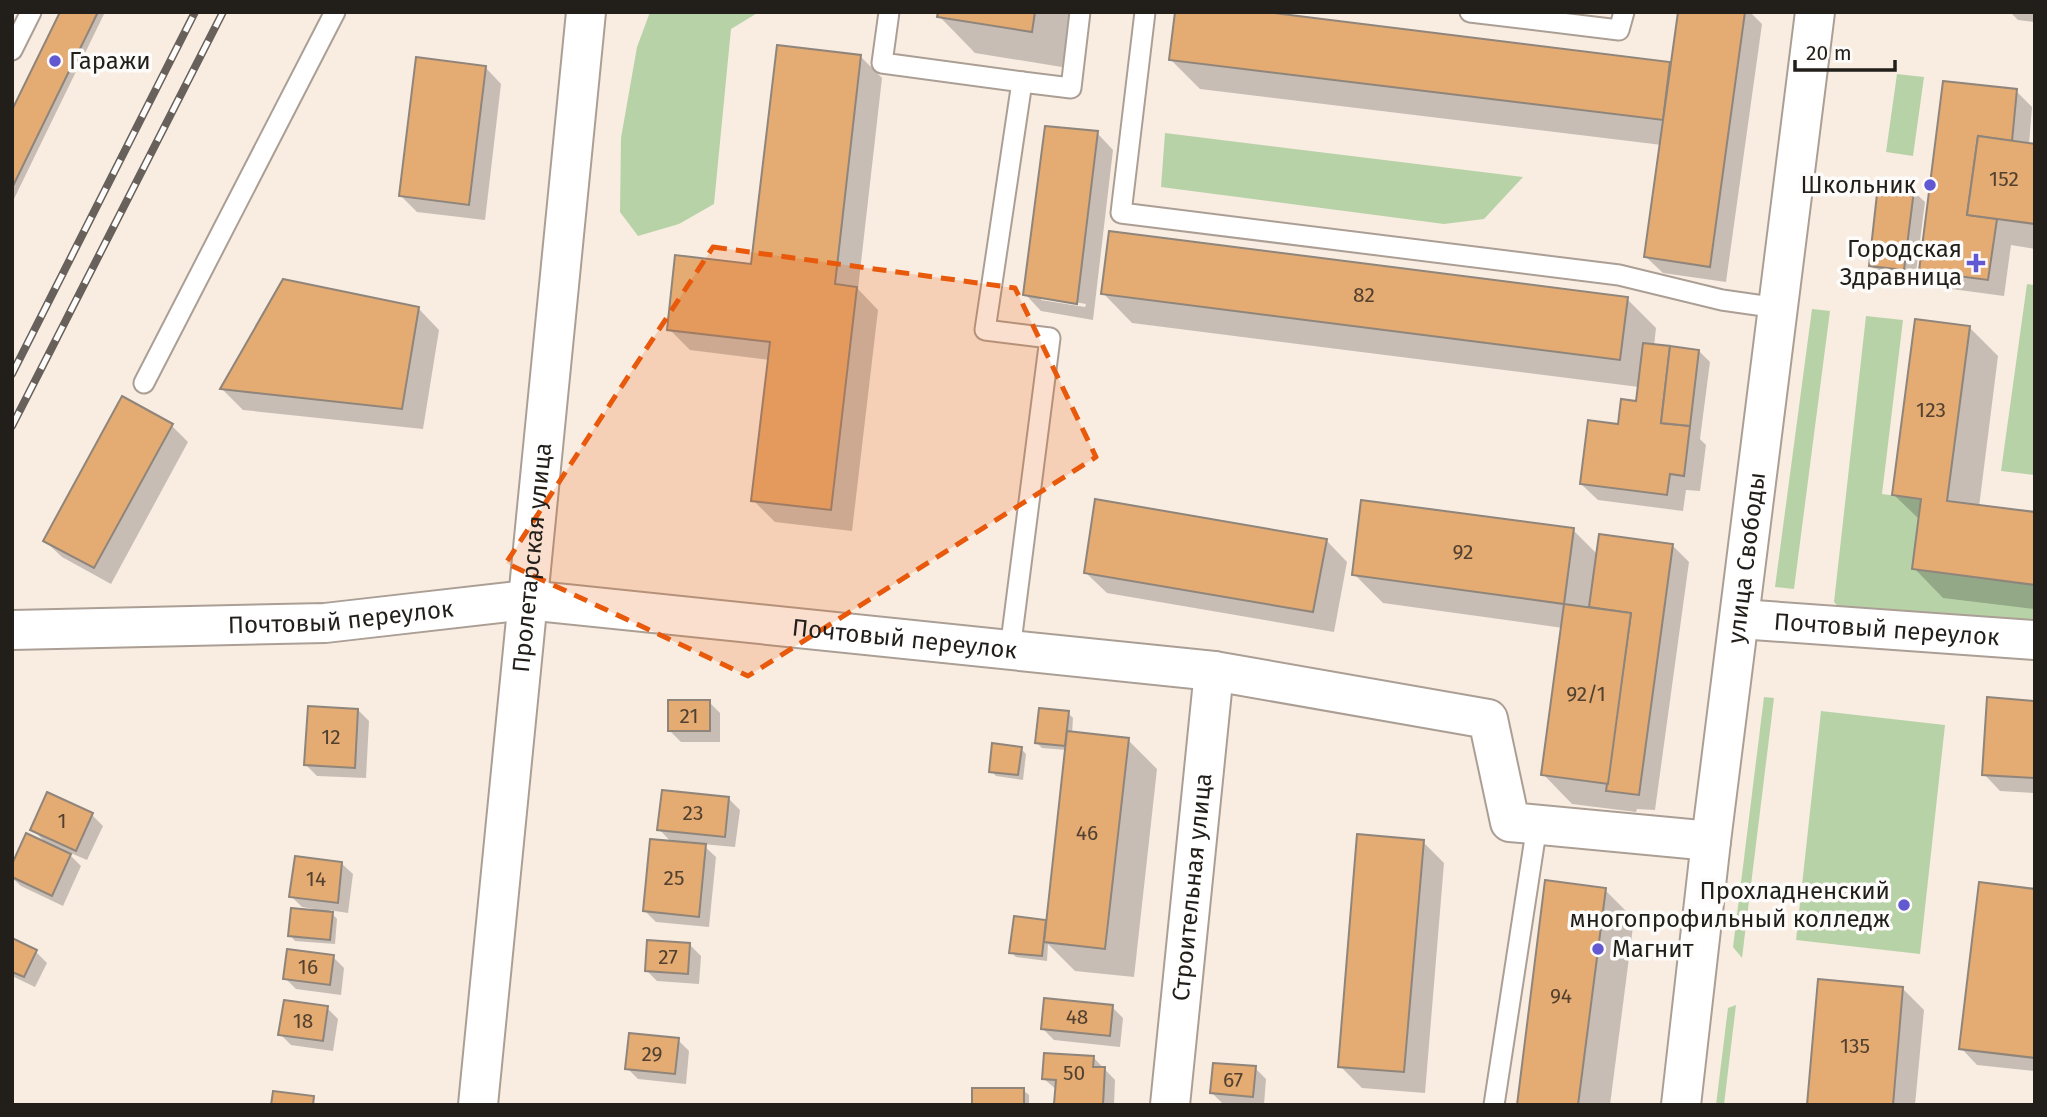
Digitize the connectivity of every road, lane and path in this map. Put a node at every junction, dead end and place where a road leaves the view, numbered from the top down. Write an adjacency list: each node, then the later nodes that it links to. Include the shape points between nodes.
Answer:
1 (31, 12): 10 (lane)
2 (335, 12): 13 (lane)
3 (586, 12): 14 (street, Пролетарская улица)
4 (889, 12): 11 (lane, via 881,62)
5 (1080, 12): 11 (lane, via 1071,88)
6 (1145, 12): 12 (lane, via 1121,213 1619,275 1722,300)
7 (1470, 12): 8 (lane, via 1619,30)
8 (1624, 12)
9 (1815, 12): 12 (street, улица Свободы)
10 (12, 50)
11 (1021, 82): 18 (lane, via 985,330 1050,338)
12 (1778, 308): 15 (street, улица Свободы)
13 (144, 383)
14 (527, 600): 16 (street, Почтовый переулок, via 326,623); 18 (street, Почтовый переулок); 22 (street, Пролетарская улица)
15 (1740, 619): 17 (street, Почтовый переулок); 21 (street, улица Свободы)
16 (12, 631)
17 (2035, 640)
18 (1010, 650): 19 (street, Почтовый переулок)
19 (1214, 671): 20 (street, Почтовый переулок, via 1488,719 1510,822); 23 (street, Строительная улица)
20 (1537, 825): 21 (street, Почтовый переулок); 24 (lane)
21 (1711, 841): 25 (street, улица Свободы)
22 (478, 1105)
23 (1170, 1105)
24 (1494, 1105)
25 (1681, 1105)

